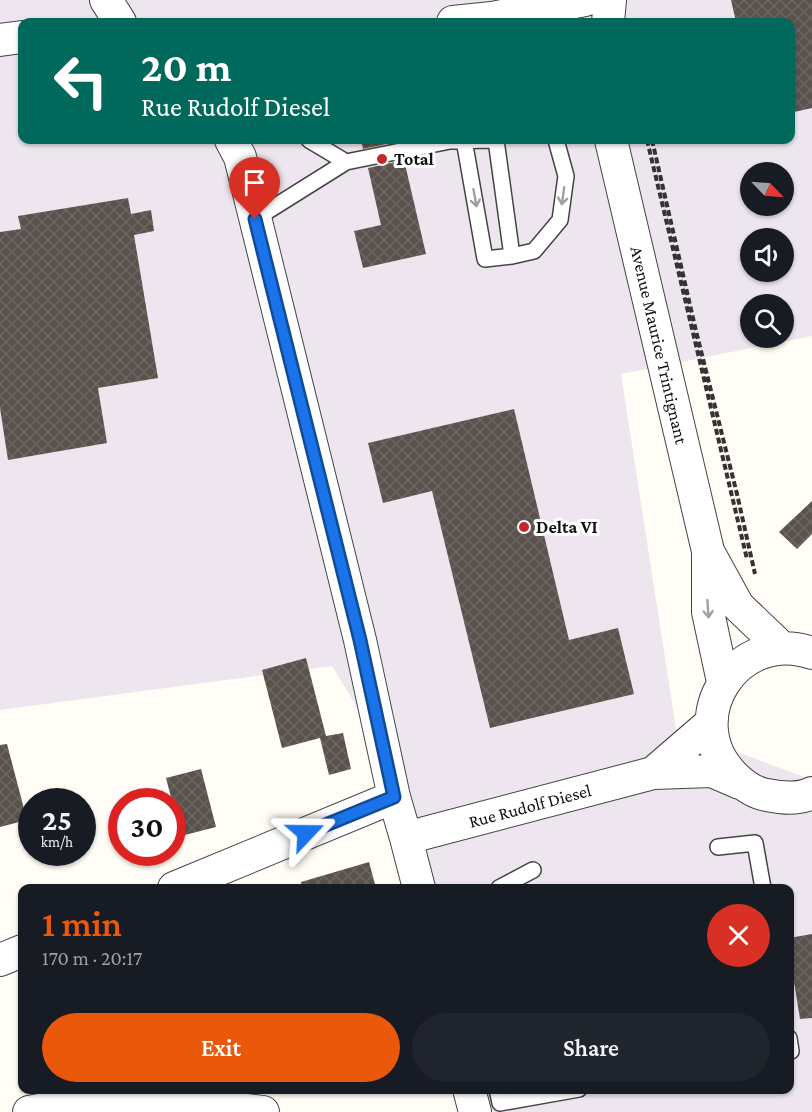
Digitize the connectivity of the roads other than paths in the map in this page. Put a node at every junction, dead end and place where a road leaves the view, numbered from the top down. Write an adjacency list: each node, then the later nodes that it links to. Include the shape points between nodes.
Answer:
1 (106, 0): 4 (street)
2 (585, 0): 5 (street)
3 (610, 0): 6 (street)
4 (117, 18)
5 (507, 18)
6 (608, 18)
7 (18, 38): 8 (street)
8 (0, 40)
9 (316, 144): 16 (lane)
10 (435, 144): 16 (lane)
11 (456, 144): 18 (lane, one-way to 18, via 485,259)
12 (497, 144): 18 (lane)
13 (557, 144): 18 (lane, one-way to 18, via 566,176 560,220 534,251)
14 (612, 144): 19 (street, Avenue Maurice Trintignant)
15 (238, 145): 17 (street)
16 (346, 162): 17 (lane)
17 (255, 219): 27 (street, via 360,640)
18 (512, 256)
19 (708, 551): 20 (street, Avenue Maurice Trintignant, via 738,606); 22 (street, Avenue Maurice Trintignant, one-way to 22, via 708,612)
20 (782, 648): 21 (street); 22 (street, via 759,653 739,665)
21 (812, 653)
22 (723, 682): 23 (street, via 714,702)
23 (711, 723): 24 (street, Rue Rudolf Diesel); 25 (street, via 714,745 724,766)
24 (653, 773): 25 (street, Rue Rudolf Diesel, via 712,771); 28 (street, Rue Rudolf Diesel)
25 (741, 783): 26 (street, Rue Rudolf Diesel, via 761,794 784,798)
26 (812, 793)
27 (394, 797): 28 (street); 31 (street)
28 (406, 838): 32 (street)
29 (718, 847): 34 (lane, via 755,843)
30 (533, 870): 33 (lane)
31 (184, 884)
32 (417, 884)
33 (507, 884)
34 (762, 884)
35 (18, 953): 36 (street)
36 (0, 960)
37 (470, 1094): 42 (street)
38 (498, 1094): 39 (lane, via 500,1103)
39 (551, 1094)
40 (29, 1112): 41 (street, via 81,1102 182,1102)
41 (263, 1112)
42 (475, 1112)

